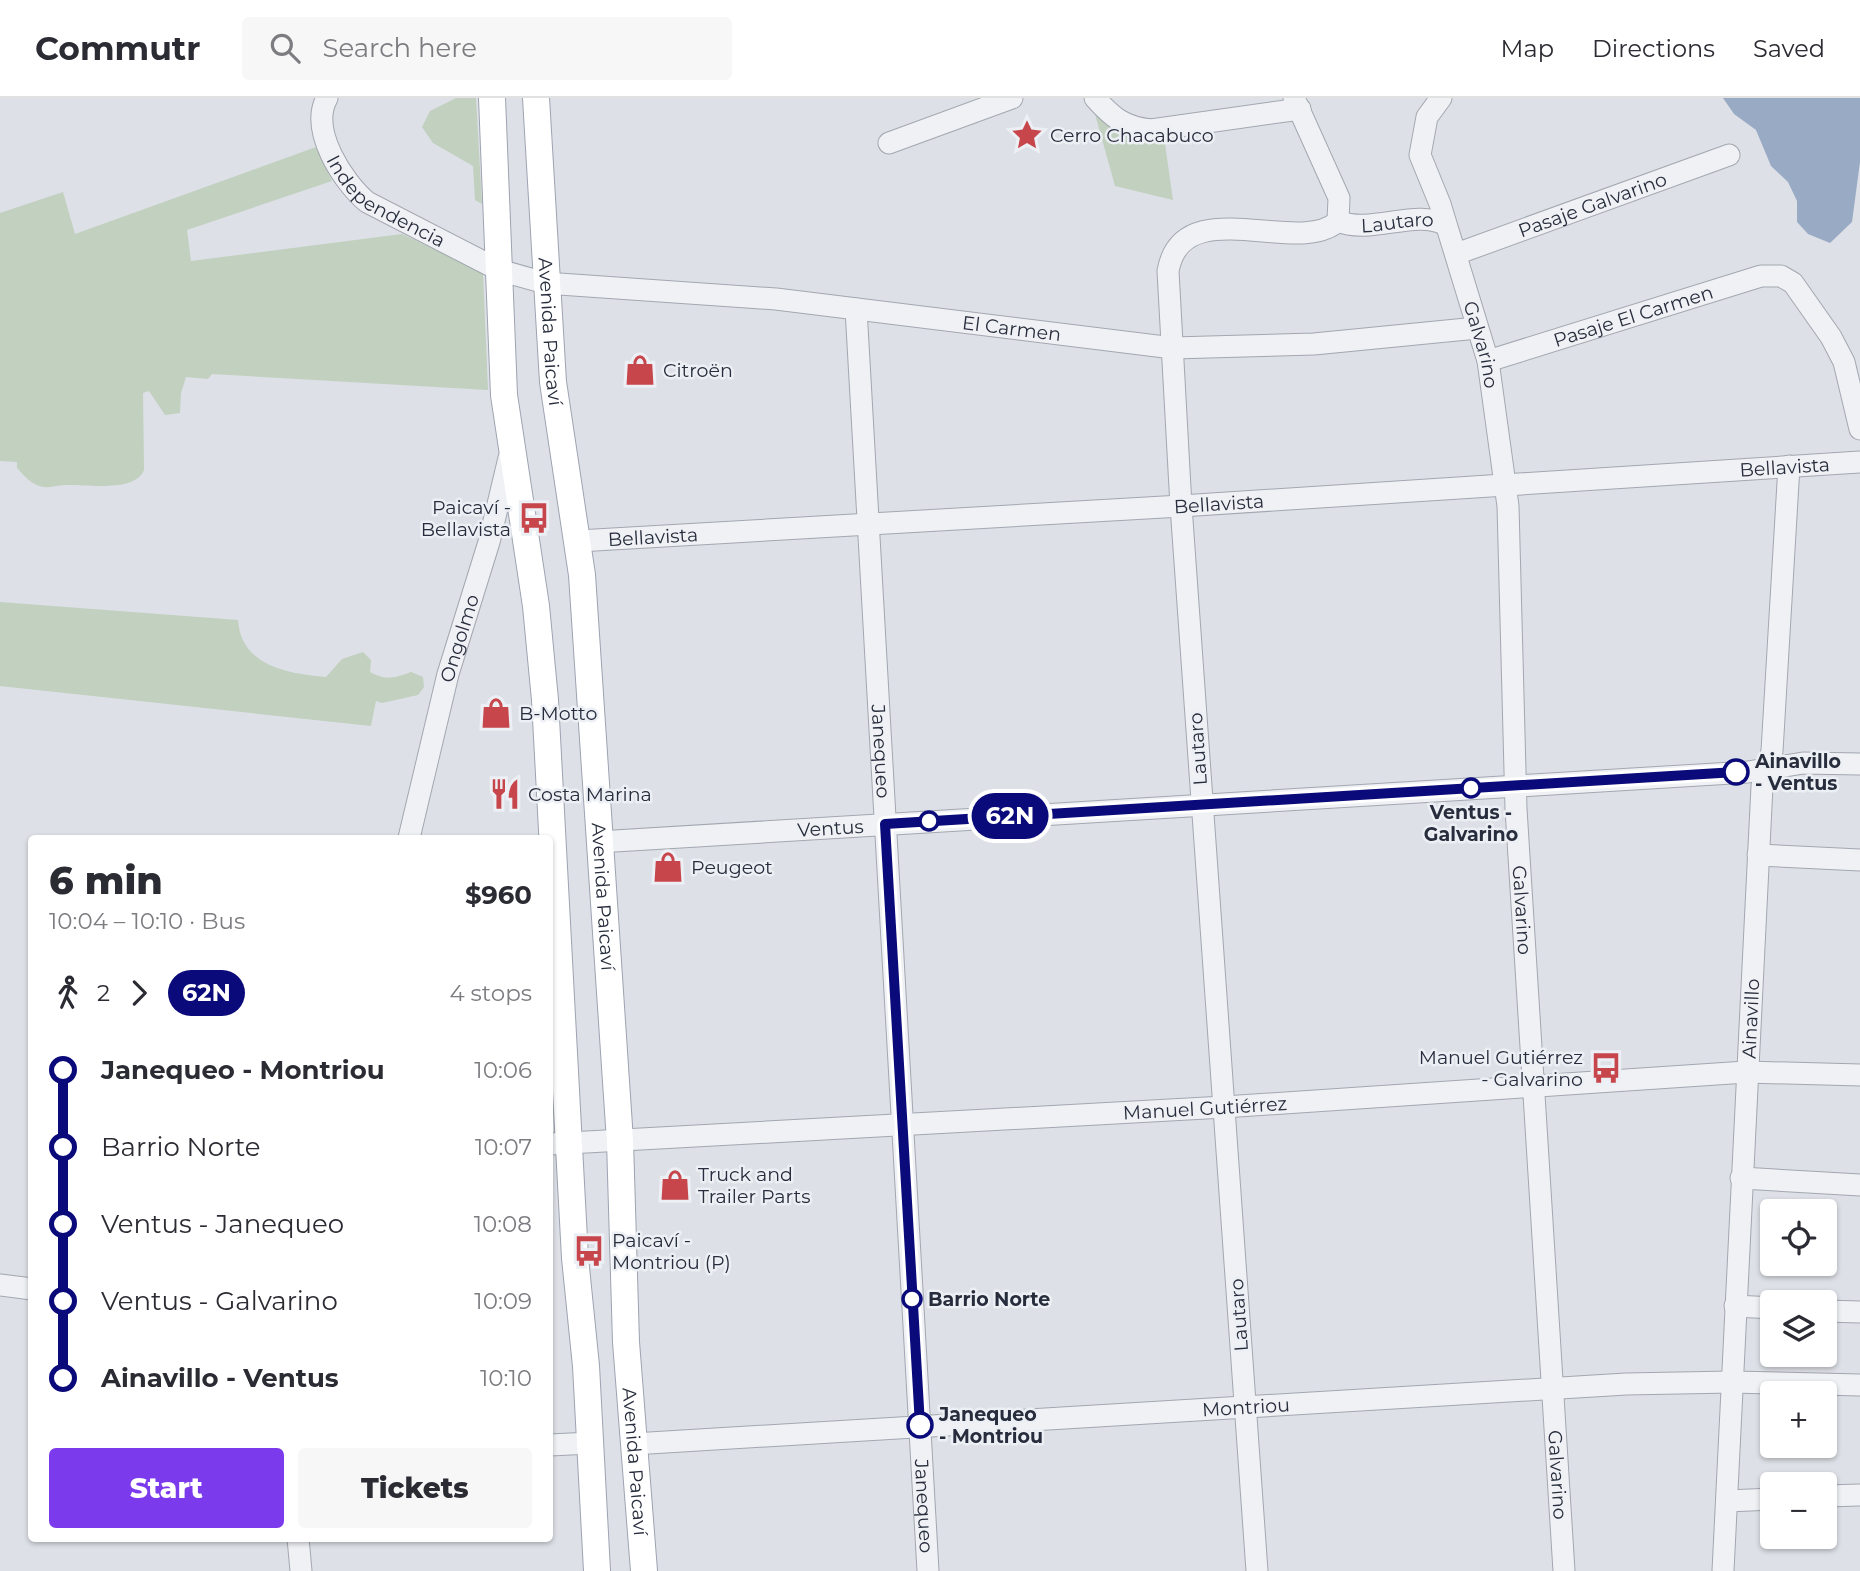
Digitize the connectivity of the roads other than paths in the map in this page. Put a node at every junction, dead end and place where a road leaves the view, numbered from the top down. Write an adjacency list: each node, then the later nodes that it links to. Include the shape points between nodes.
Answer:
1 (327, 98): 13 (street, Independencia, via 322,114 329,149 337,169 358,195 388,216)
2 (492, 98): 13 (main road)
3 (536, 98): 14 (main road, Avenida Paicaví)
4 (1012, 98): 8 (street)
5 (1095, 98): 7 (street, via 1116,121 1151,130)
6 (1441, 98): 11 (street, Galvarino, via 1427,117 1420,155)
7 (1297, 104): 10 (street, via 1339,198)
8 (889, 143)
9 (1729, 155): 12 (street, Pasaje Galvarino)
10 (1338, 221): 11 (street, Lautaro, via 1357,226 1432,220); 17 (street, Lautaro, via 1320,230 1209,230 1186,239 1173,252 1168,271)
11 (1444, 224): 12 (street, Galvarino)
12 (1456, 254): 16 (street, Galvarino)
13 (499, 270): 14 (street, Independencia); 20 (main road, via 504,395)
14 (545, 283): 15 (street, El Carmen); 26 (main road, Avenida Paicaví, via 555,401)
15 (856, 309): 17 (street, El Carmen); 25 (street, Janequeo)
16 (1477, 328): 17 (street, El Carmen, via 1338,342); 18 (street, Galvarino)
17 (1173, 348): 24 (street, Lautaro)
18 (1488, 361): 19 (street, Pasaje El Carmen, via 1762,276 1781,276 1798,287 1839,351); 23 (street, Galvarino)
19 (1860, 429)
20 (511, 438): 32 (street, Ongolmo, via 502,494 448,674); 33 (main road, via 540,636)
21 (1860, 462): 22 (street, Bellavista)
22 (1789, 466): 23 (street, Bellavista); 28 (street, Ainavillo, via 1772,751)
23 (1504, 486): 24 (street, Bellavista); 29 (street, Galvarino)
24 (1181, 506): 25 (street, Bellavista); 30 (street, Lautaro)
25 (868, 525): 26 (street, Bellavista); 31 (street, Janequeo)
26 (578, 541): 34 (main road, Avenida Paicaví)
27 (1860, 764): 28 (street, Ventus, via 1803,763)
28 (1767, 769): 29 (street, Ventus); 35 (street, Ainavillo)
29 (1516, 785): 30 (street, Ventus); 40 (street, Galvarino)
30 (1202, 805): 31 (street, Ventus); 41 (street, Lautaro)
31 (885, 824): 34 (street, Ventus); 42 (street, Janequeo)
32 (410, 835)
33 (552, 835)
34 (598, 842): 43 (main road, Avenida Paicaví)
35 (1758, 855): 36 (street); 38 (street, Ainavillo)
36 (1860, 860)
37 (553, 881): 44 (main road)
38 (1746, 1072): 39 (street, Manuel Gutiérrez); 40 (street, Manuel Gutiérrez); 45 (street, Ainavillo)
39 (1860, 1075)
40 (1534, 1086): 41 (street, Manuel Gutiérrez); 55 (street, Galvarino)
41 (1224, 1107): 42 (street, Manuel Gutiérrez); 56 (street, Lautaro)
42 (903, 1125): 43 (street, Manuel Gutiérrez); 57 (street, Janequeo)
43 (620, 1141): 44 (street, Manuel Gutiérrez); 59 (main road, Avenida Paicaví)
44 (560, 1144): 58 (main road)
45 (1741, 1178): 46 (street); 49 (street, Ainavillo)
46 (1860, 1185)
47 (0, 1285): 48 (street)
48 (28, 1288)
49 (1735, 1306): 50 (street); 53 (street, Ainavillo)
50 (1760, 1307)
51 (1837, 1311): 52 (street)
52 (1860, 1312)
53 (1732, 1382): 54 (street, Montriou); 55 (street, Montriou); 64 (street, Ainavillo)
54 (1860, 1385)
55 (1553, 1389): 56 (street, Montriou); 71 (street, Galvarino)
56 (1245, 1407): 57 (street, Montriou); 70 (street, Lautaro)
57 (920, 1425): 59 (street, Montriou); 69 (street, Janequeo)
58 (591, 1443): 60 (street); 67 (main road)
59 (632, 1444): 68 (main road, Avenida Paicaví)
60 (553, 1446)
61 (1860, 1495): 62 (street)
62 (1837, 1496)
63 (1760, 1500): 64 (street)
64 (1727, 1501): 72 (street, Ainavillo)
65 (299, 1542): 66 (street)
66 (300, 1571)
67 (597, 1571)
68 (644, 1571)
69 (928, 1571)
70 (1257, 1571)
71 (1564, 1571)
72 (1723, 1571)

